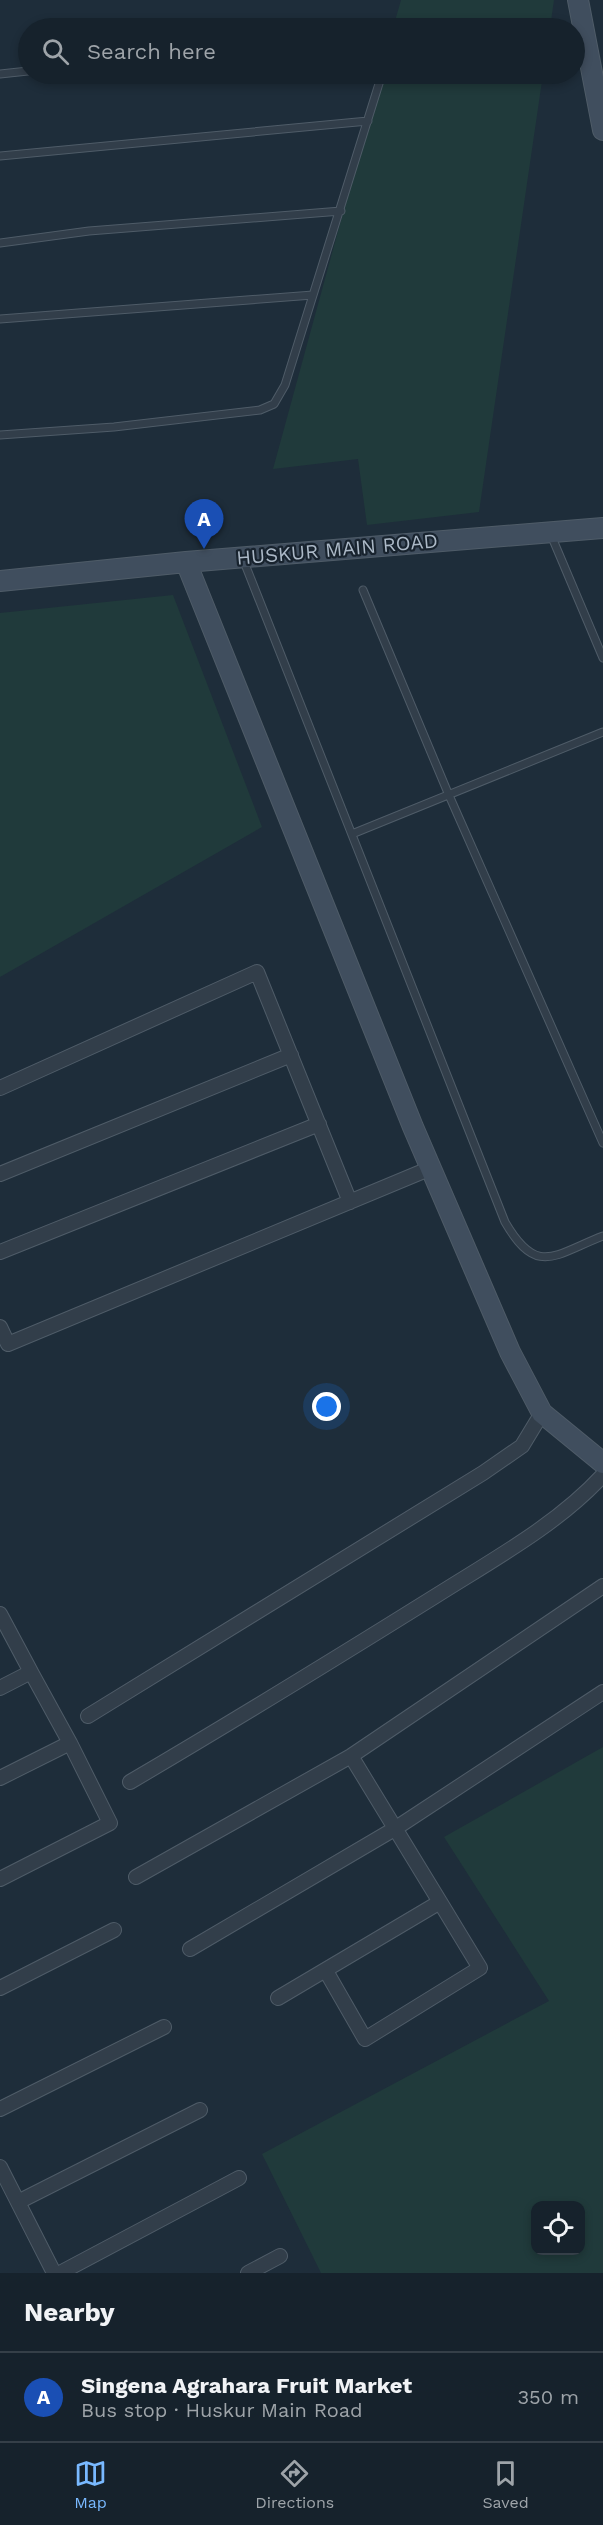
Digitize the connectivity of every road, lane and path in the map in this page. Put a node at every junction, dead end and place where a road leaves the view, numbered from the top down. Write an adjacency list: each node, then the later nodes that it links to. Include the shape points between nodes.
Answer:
1 (578, 0): 2 (street)
2 (582, 18)
3 (585, 33): 7 (street)
4 (18, 72): 5 (lane)
5 (0, 74)
6 (379, 84): 8 (lane)
7 (600, 103): 9 (street)
8 (368, 121): 10 (lane); 11 (lane)
9 (603, 130)
10 (0, 156)
11 (341, 211): 12 (lane, via 89,231); 13 (lane)
12 (0, 243)
13 (313, 295): 14 (lane); 15 (lane, via 285,385 274,404 261,410)
14 (0, 319)
15 (0, 435)
16 (603, 528): 17 (street, HUSKUR MAIN ROAD)
17 (550, 532): 18 (street, HUSKUR MAIN ROAD); 22 (lane)
18 (243, 557): 19 (street, HUSKUR MAIN ROAD); 25 (lane)
19 (186, 562): 20 (street, HUSKUR MAIN ROAD); 30 (street)
20 (0, 581)
21 (363, 590): 24 (lane)
22 (603, 658)
23 (603, 732): 24 (lane)
24 (448, 793): 25 (lane); 29 (lane)
25 (352, 834): 33 (lane, via 501,1211 518,1243 531,1254 546,1258)
26 (291, 1055): 27 (street, via 257,972); 28 (street); 31 (street)
27 (0, 1089)
28 (319, 1124): 32 (street); 34 (street)
29 (603, 1143)
30 (431, 1168): 32 (street); 36 (street, via 510,1352)
31 (0, 1174)
32 (350, 1202): 35 (street, via 8,1344)
33 (603, 1236)
34 (0, 1252)
35 (0, 1327)
36 (542, 1413): 37 (street); 44 (street, via 522,1446 483,1473)
37 (603, 1463)
38 (603, 1475): 48 (street, via 580,1500 528,1537 285,1691)
39 (603, 1586): 46 (street)
40 (0, 1614): 41 (street)
41 (31, 1672): 42 (street); 45 (street)
42 (0, 1688)
43 (603, 1692): 49 (street)
44 (88, 1716)
45 (70, 1743): 47 (street); 51 (street, via 110,1823)
46 (351, 1756): 49 (street); 50 (street)
47 (0, 1778)
48 (130, 1782)
49 (396, 1828): 52 (street); 54 (street)
50 (136, 1877)
51 (0, 1879)
52 (440, 1902): 55 (street); 55 (street, via 480,1968 384,2028 365,2039)
53 (114, 1930): 56 (street)
54 (190, 1949)
55 (327, 1971): 57 (street)
56 (0, 1988)
57 (278, 1998)
58 (164, 2027): 59 (street)
59 (0, 2109)
60 (200, 2110): 63 (street)
61 (0, 2167): 63 (street)
62 (239, 2178): 66 (street)
63 (18, 2202): 65 (street)
64 (280, 2256): 67 (street)
65 (54, 2273)
66 (60, 2273)
67 (248, 2273)

